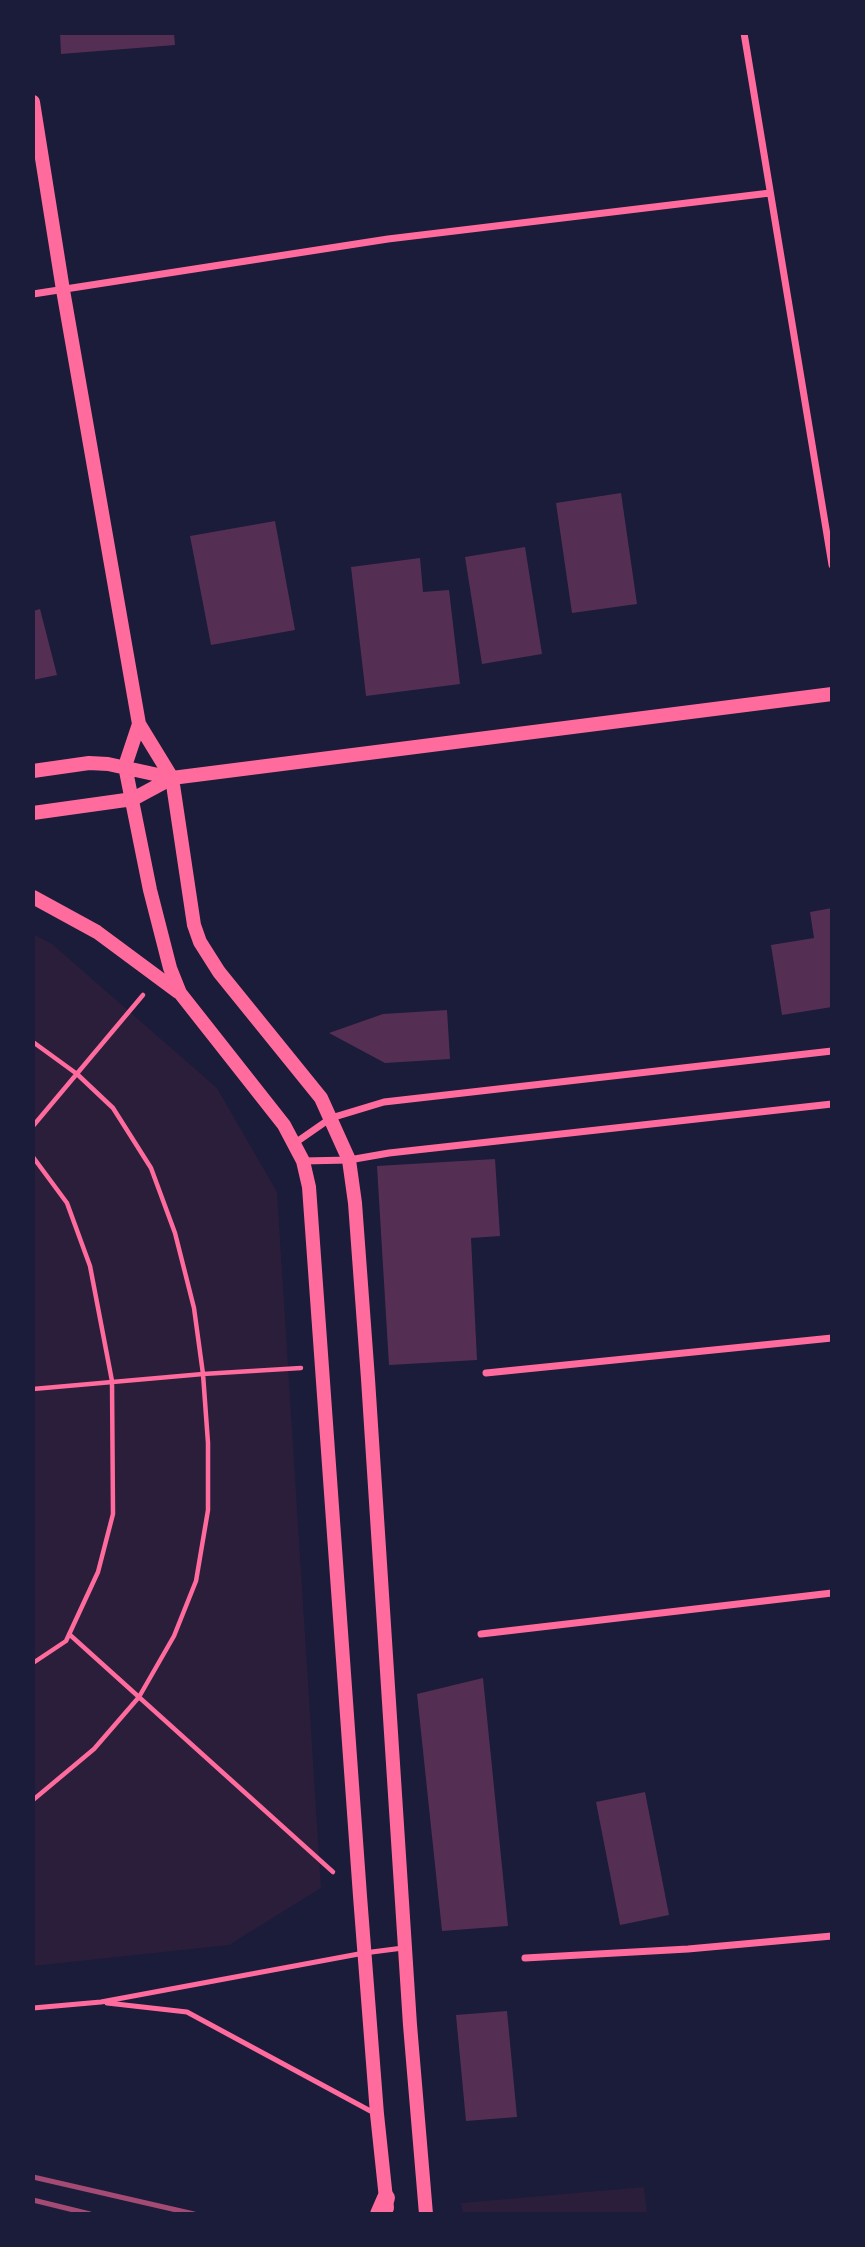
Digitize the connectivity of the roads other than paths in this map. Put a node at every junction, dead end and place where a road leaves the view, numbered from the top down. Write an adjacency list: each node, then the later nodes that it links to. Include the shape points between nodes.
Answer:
1 (744, 33): 3 (street)
2 (33, 102): 4 (main road)
3 (771, 193): 4 (street, via 388,239); 6 (street)
4 (63, 290): 5 (street); 8 (main road)
5 (33, 294)
6 (832, 565)
7 (832, 694): 11 (main road)
8 (139, 724): 9 (main road); 11 (main road)
9 (125, 766): 10 (main road, via 89,763); 11 (main road); 12 (main road)
10 (33, 771)
11 (172, 778): 12 (main road); 18 (main road, via 200,942 321,1098)
12 (133, 799): 13 (main road); 15 (main road, via 161,940)
13 (33, 813)
14 (33, 897): 15 (main road, via 97,932)
15 (180, 993): 19 (main road)
16 (832, 1051): 18 (street, via 384,1102)
17 (832, 1104): 20 (street)
18 (331, 1118): 19 (street); 20 (main road)
19 (295, 1143): 21 (main road)
20 (349, 1160): 21 (street); 27 (main road)
21 (303, 1161): 28 (main road, via 312,1211)
22 (832, 1338): 23 (street)
23 (486, 1373)
24 (832, 1593): 25 (street)
25 (481, 1634)
26 (832, 1936): 29 (street)
27 (406, 1948): 28 (lane); 34 (main road)
28 (364, 1953): 30 (lane); 32 (main road)
29 (525, 1958)
30 (101, 2002): 31 (lane); 32 (lane, via 187,2012)
31 (33, 2008)
32 (377, 2114): 33 (main road)
33 (384, 2208)
34 (426, 2214)

